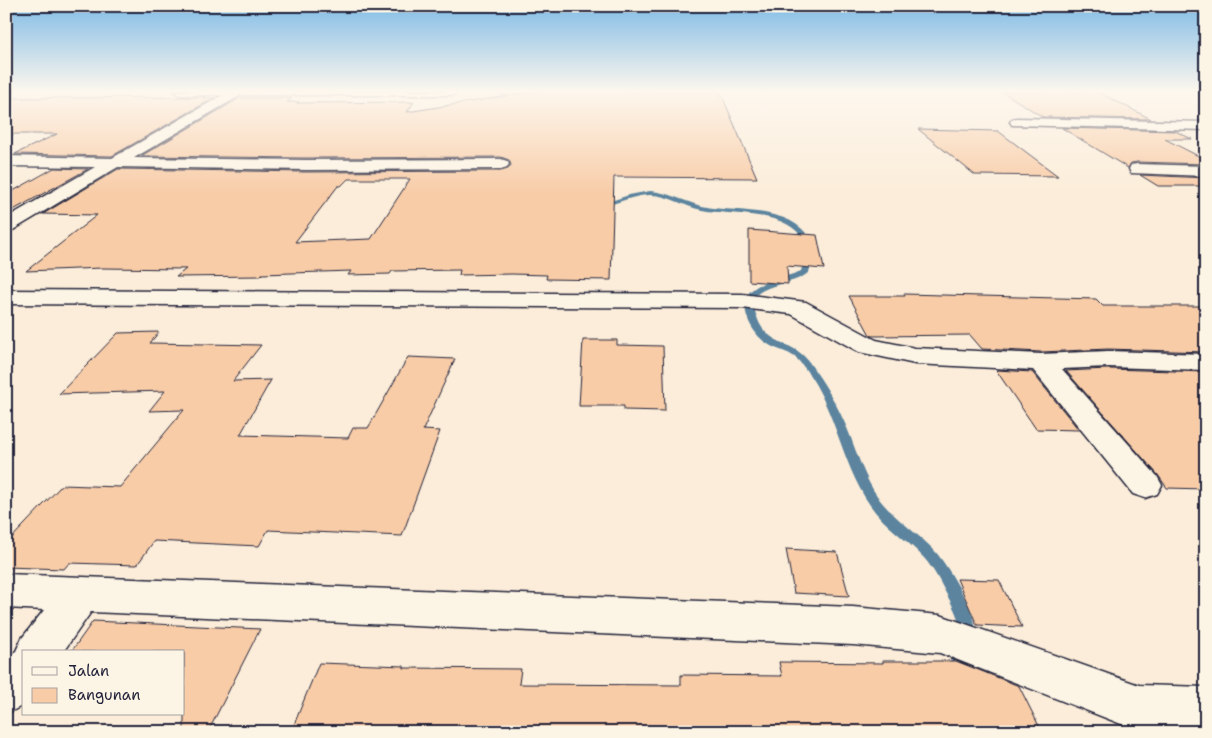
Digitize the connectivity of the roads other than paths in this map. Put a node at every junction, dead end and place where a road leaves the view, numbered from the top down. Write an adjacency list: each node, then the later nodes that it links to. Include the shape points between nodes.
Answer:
1 (180, 125): 5 (street)
2 (1180, 125): 3 (street)
3 (1206, 126)
4 (6, 161): 5 (street)
5 (116, 163): 6 (street); 9 (street)
6 (501, 164)
7 (1137, 169): 8 (street)
8 (1206, 171)
9 (6, 226)
10 (6, 297): 11 (street, via 742,301 797,307 868,346 915,356)
11 (1041, 362): 12 (street, via 1108,359); 13 (street)
12 (1206, 362)
13 (1146, 484)
14 (6, 591): 15 (street)
15 (81, 594): 16 (street); 20 (street, via 853,626 940,634 1082,686)
16 (39, 650)
17 (22, 672): 18 (street)
18 (6, 692)
19 (1206, 710): 20 (street)
20 (1145, 720)

